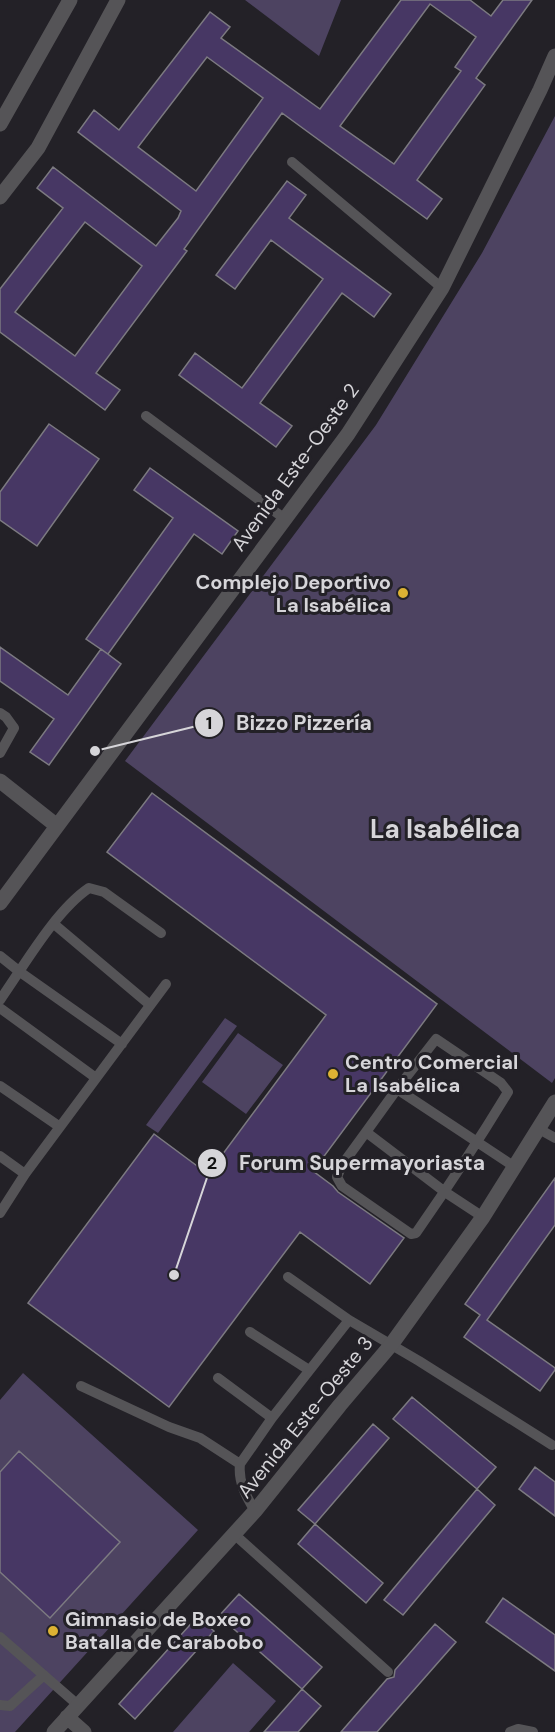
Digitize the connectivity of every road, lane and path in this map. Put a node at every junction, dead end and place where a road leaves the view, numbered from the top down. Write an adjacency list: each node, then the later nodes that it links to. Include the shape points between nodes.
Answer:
1 (70, 0): 4 (street)
2 (118, 0): 6 (street, via 38,148)
3 (555, 56): 7 (street, Avenida Este-Oeste 2)
4 (0, 124)
5 (292, 162): 7 (lane)
6 (0, 197)
7 (442, 288): 9 (street, Avenida Este-Oeste 2, via 348,434)
8 (146, 416): 9 (lane)
9 (285, 519): 13 (street, Avenida Este-Oeste 2)
10 (0, 713): 11 (lane, via 14,728)
11 (0, 753)
12 (0, 781): 13 (street)
13 (57, 826): 14 (street, Avenida Este-Oeste 2)
14 (0, 903)
15 (54, 924): 16 (lane, via 76,897 89,888 104,892); 18 (lane); 21 (lane)
16 (161, 933)
17 (0, 956): 18 (lane)
18 (20, 972): 20 (lane); 23 (lane)
19 (166, 984): 21 (lane)
20 (0, 1000)
21 (150, 1005): 23 (lane)
22 (0, 1008): 24 (lane)
23 (122, 1044): 24 (lane)
24 (96, 1078): 28 (lane)
25 (0, 1086): 28 (lane)
26 (396, 1089): 30 (lane); 32 (lane); 32 (lane, via 436,1039 457,1052 508,1092)
27 (555, 1102): 29 (street, Avenida Este-Oeste 3)
28 (60, 1127): 35 (lane)
29 (538, 1129): 31 (lane); 34 (street, Avenida Este-Oeste 3)
30 (366, 1132): 36 (lane); 36 (lane, via 342,1165 337,1177 342,1186 411,1234 416,1233)
31 (555, 1138)
32 (478, 1142): 34 (lane); 36 (lane)
33 (0, 1156): 35 (lane)
34 (515, 1167): 38 (street, Avenida Este-Oeste 3)
35 (25, 1174): 37 (lane)
36 (445, 1192): 38 (lane)
37 (0, 1213)
38 (483, 1217): 42 (street, Avenida Este-Oeste 3)
39 (288, 1277): 40 (lane)
40 (349, 1320): 42 (lane); 43 (lane)
41 (250, 1332): 43 (lane)
42 (391, 1345): 47 (lane); 49 (street, Avenida Este-Oeste 3)
43 (309, 1370): 46 (lane)
44 (218, 1378): 46 (lane)
45 (81, 1386): 48 (lane, via 200,1438)
46 (272, 1418): 48 (lane)
47 (552, 1445)
48 (240, 1464): 49 (lane, via 244,1492)
49 (255, 1511): 50 (street, Avenida Este-Oeste 3)
50 (234, 1534): 52 (lane); 55 (street, Avenida Este-Oeste 3)
51 (0, 1637): 53 (lane)
52 (388, 1671)
53 (44, 1675): 54 (lane, via 10,1706); 55 (lane)
54 (0, 1705)
55 (78, 1705): 56 (street, Avenida Este-Oeste 3)
56 (67, 1717): 57 (street, Avenida Este-Oeste 3); 58 (street)
57 (54, 1732)
58 (84, 1732)
59 (510, 1732): 60 (lane)
60 (533, 1732)

